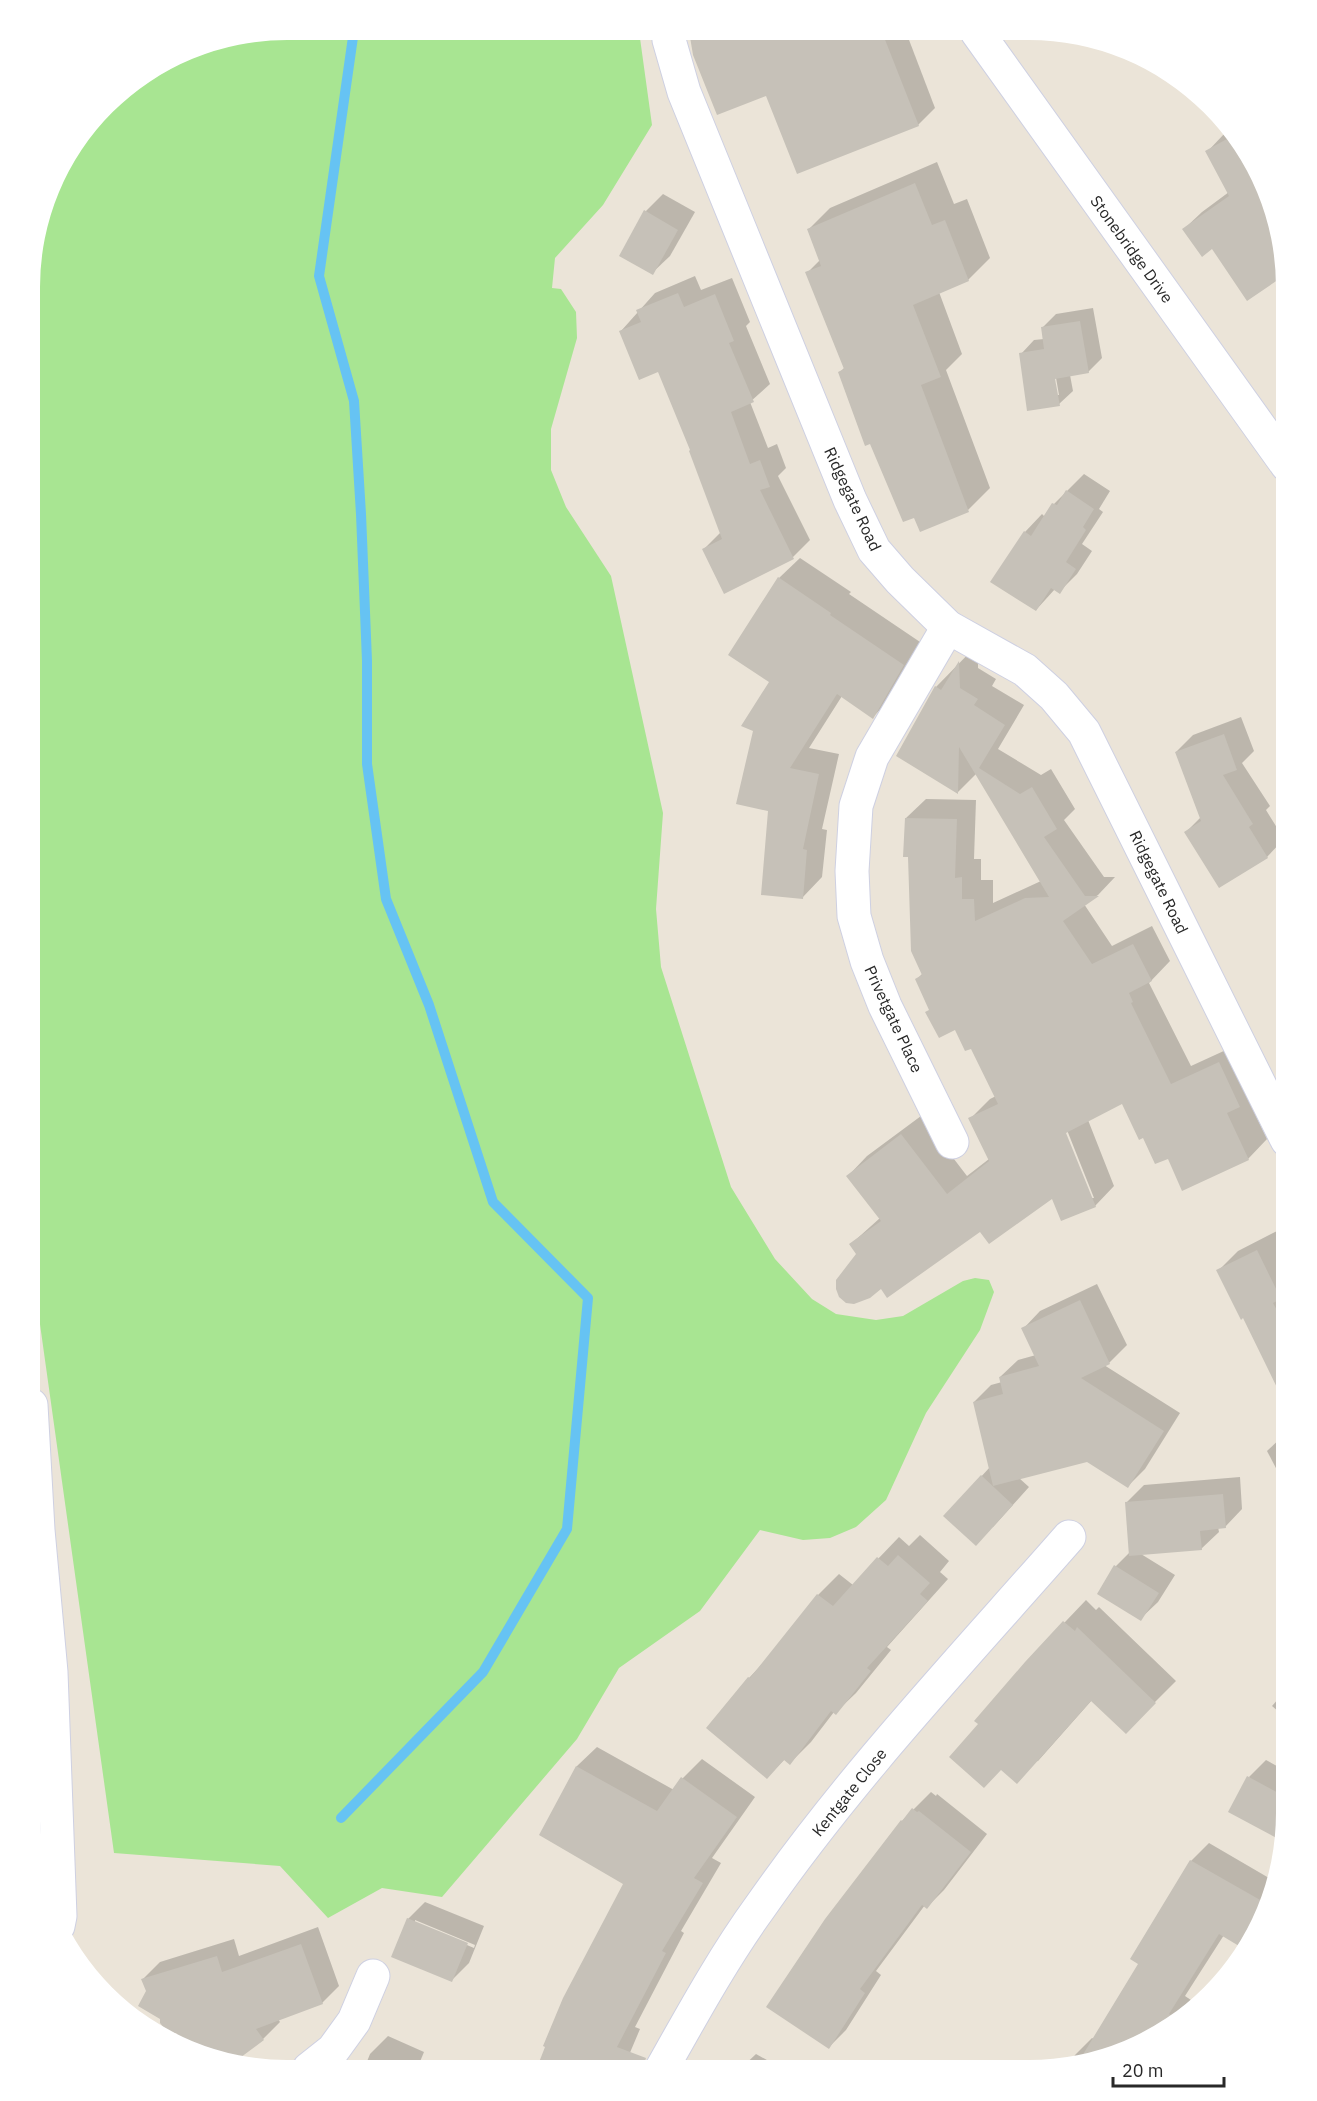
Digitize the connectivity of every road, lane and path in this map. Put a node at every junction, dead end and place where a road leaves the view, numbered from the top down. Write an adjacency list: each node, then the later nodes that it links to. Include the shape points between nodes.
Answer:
1 (669, 40): 4 (street, Ridgegate Road, via 684,92 850,500 874,550)
2 (983, 40): 3 (street, Stonebridge Drive)
3 (1276, 450)
4 (948, 627): 5 (street, Ridgegate Road, via 1025,670 1054,696 1084,732); 6 (street, Privetgate Place, via 872,757 856,806 852,871 854,916 867,961)
5 (1276, 1118)
6 (952, 1142)
7 (1069, 1537): 12 (street, Kentgate Close, via 839,1803 759,1907)
8 (40, 1581): 9 (street, via 51,1672)
9 (60, 1910)
10 (373, 1976): 11 (street, via 354,2020 333,2050)
11 (320, 2060)
12 (667, 2060)

